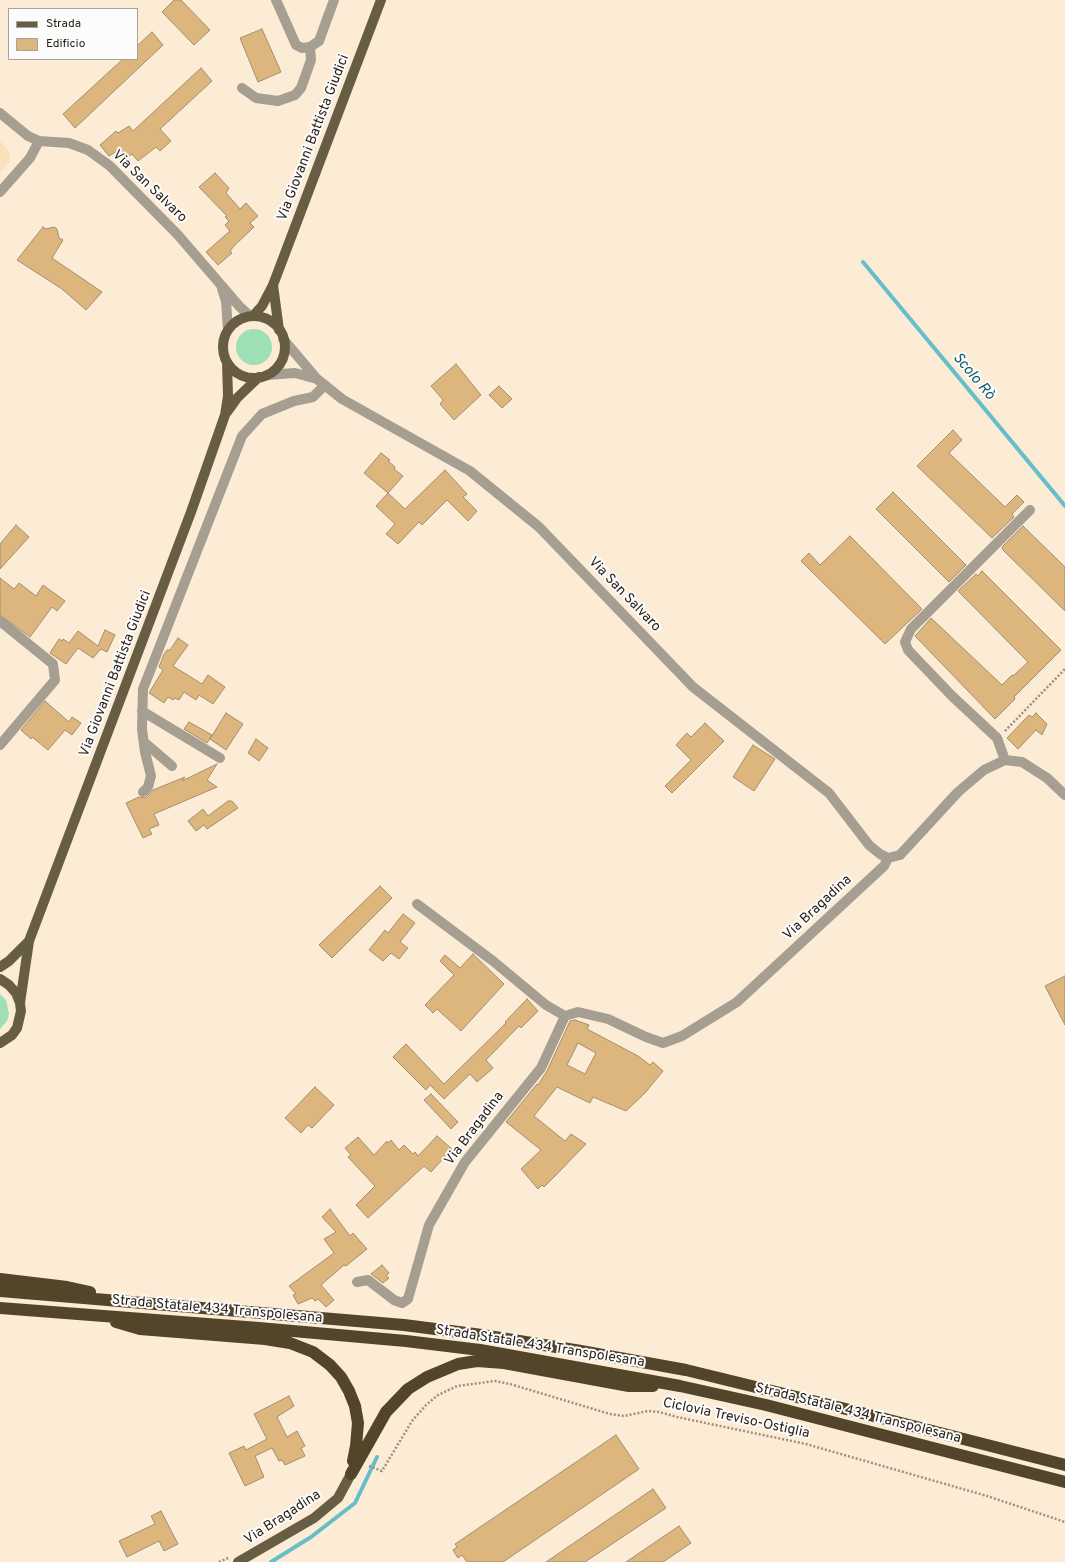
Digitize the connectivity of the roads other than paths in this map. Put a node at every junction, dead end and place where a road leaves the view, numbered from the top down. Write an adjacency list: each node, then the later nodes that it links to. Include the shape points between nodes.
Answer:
1 (276, 0): 4 (street, via 296,45 302,48)
2 (334, 0): 4 (street, via 318,41)
3 (381, 0): 10 (main road, Via Giovanni Battista Giudici)
4 (310, 47): 5 (street, via 311,60 301,88 295,95 278,101 256,98)
5 (242, 88)
6 (0, 113): 7 (street, Via San Salvaro, via 23,132)
7 (39, 141): 8 (street, via 30,158); 9 (street, Via San Salvaro, via 69,143 88,150 110,166 178,235)
8 (0, 192)
9 (221, 285): 11 (street, Via San Salvaro); 12 (street, Via San Salvaro, via 226,301)
10 (273, 285): 11 (main road, Via Giovanni Battista Giudici, via 262,306); 13 (main road, Via Giovanni Battista Giudici)
11 (252, 316): 12 (main road, Via Giovanni Battista Giudici, via 240,320); 13 (main road, via 272,322)
12 (228, 330): 14 (main road, Via Giovanni Battista Giudici, via 223,346)
13 (281, 334): 15 (main road, Via Giovanni Battista Giudici, via 284,349 282,358 273,371); 16 (street, Via San Salvaro)
14 (227, 362): 15 (main road, via 240,375); 17 (main road, Via Giovanni Battista Giudici, via 228,396)
15 (263, 376): 16 (street, Via San Salvaro, via 295,373); 17 (main road, Via Giovanni Battista Giudici, via 237,398)
16 (321, 382): 20 (street, via 313,397 294,401 262,414 242,436 142,689); 28 (street, Via San Salvaro, via 342,399 470,471 539,527 693,687 829,793 869,845)
17 (225, 416): 30 (main road, Via Giovanni Battista Giudici)
18 (1030, 510): 24 (street, via 911,629 905,642 908,650 952,696 997,738)
19 (0, 621): 22 (street, via 53,664 55,680)
20 (142, 711): 21 (street); 23 (street)
21 (144, 742): 25 (street); 26 (street, via 151,776 148,787)
22 (0, 745)
23 (220, 758)
24 (1004, 760): 27 (street, via 1022,762 1047,778); 28 (street, Via Bragadina, via 984,770 958,792 900,855)
25 (172, 766)
26 (143, 792)
27 (1065, 795)
28 (888, 858): 34 (street, Via Bragadina, via 884,866 737,1002 682,1036 663,1043 608,1019 578,1012)
29 (417, 904): 34 (street, via 546,1005)
30 (29, 941): 31 (main road, Via Giovanni Battista Giudici); 33 (main road, Via Giovanni Battista Giudici)
31 (0, 967)
32 (0, 980): 33 (main road, via 16,993)
33 (20, 1003): 35 (main road, Via Giovanni Battista Giudici, via 17,1028)
34 (565, 1016): 37 (street, Via Bragadina, via 541,1068 464,1162 429,1226 408,1299 402,1303 368,1280)
35 (0, 1043)
36 (0, 1279): 39 (highway, via 67,1287)
37 (357, 1282)
38 (0, 1291): 39 (highway, Strada Statale 434 Transpolesana)
39 (130, 1302): 43 (highway, Strada Statale 434 Transpolesana, via 404,1325 581,1351 686,1370)
40 (0, 1308): 41 (highway, Strada Statale 434 Transpolesana)
41 (82, 1314): 42 (highway, Strada Statale 434 Transpolesana, via 267,1328 458,1347 581,1366); 44 (highway, via 140,1329 265,1339 312,1352 341,1377 355,1406 358,1422)
42 (680, 1386): 44 (highway, via 629,1386 504,1363 477,1361 458,1364 427,1377 408,1389 386,1412); 45 (highway, Strada Statale 434 Transpolesana, via 766,1405)
43 (1065, 1465)
44 (351, 1474): 46 (main road, Via Bragadina, via 338,1498 314,1518)
45 (1065, 1482)
46 (238, 1562)

